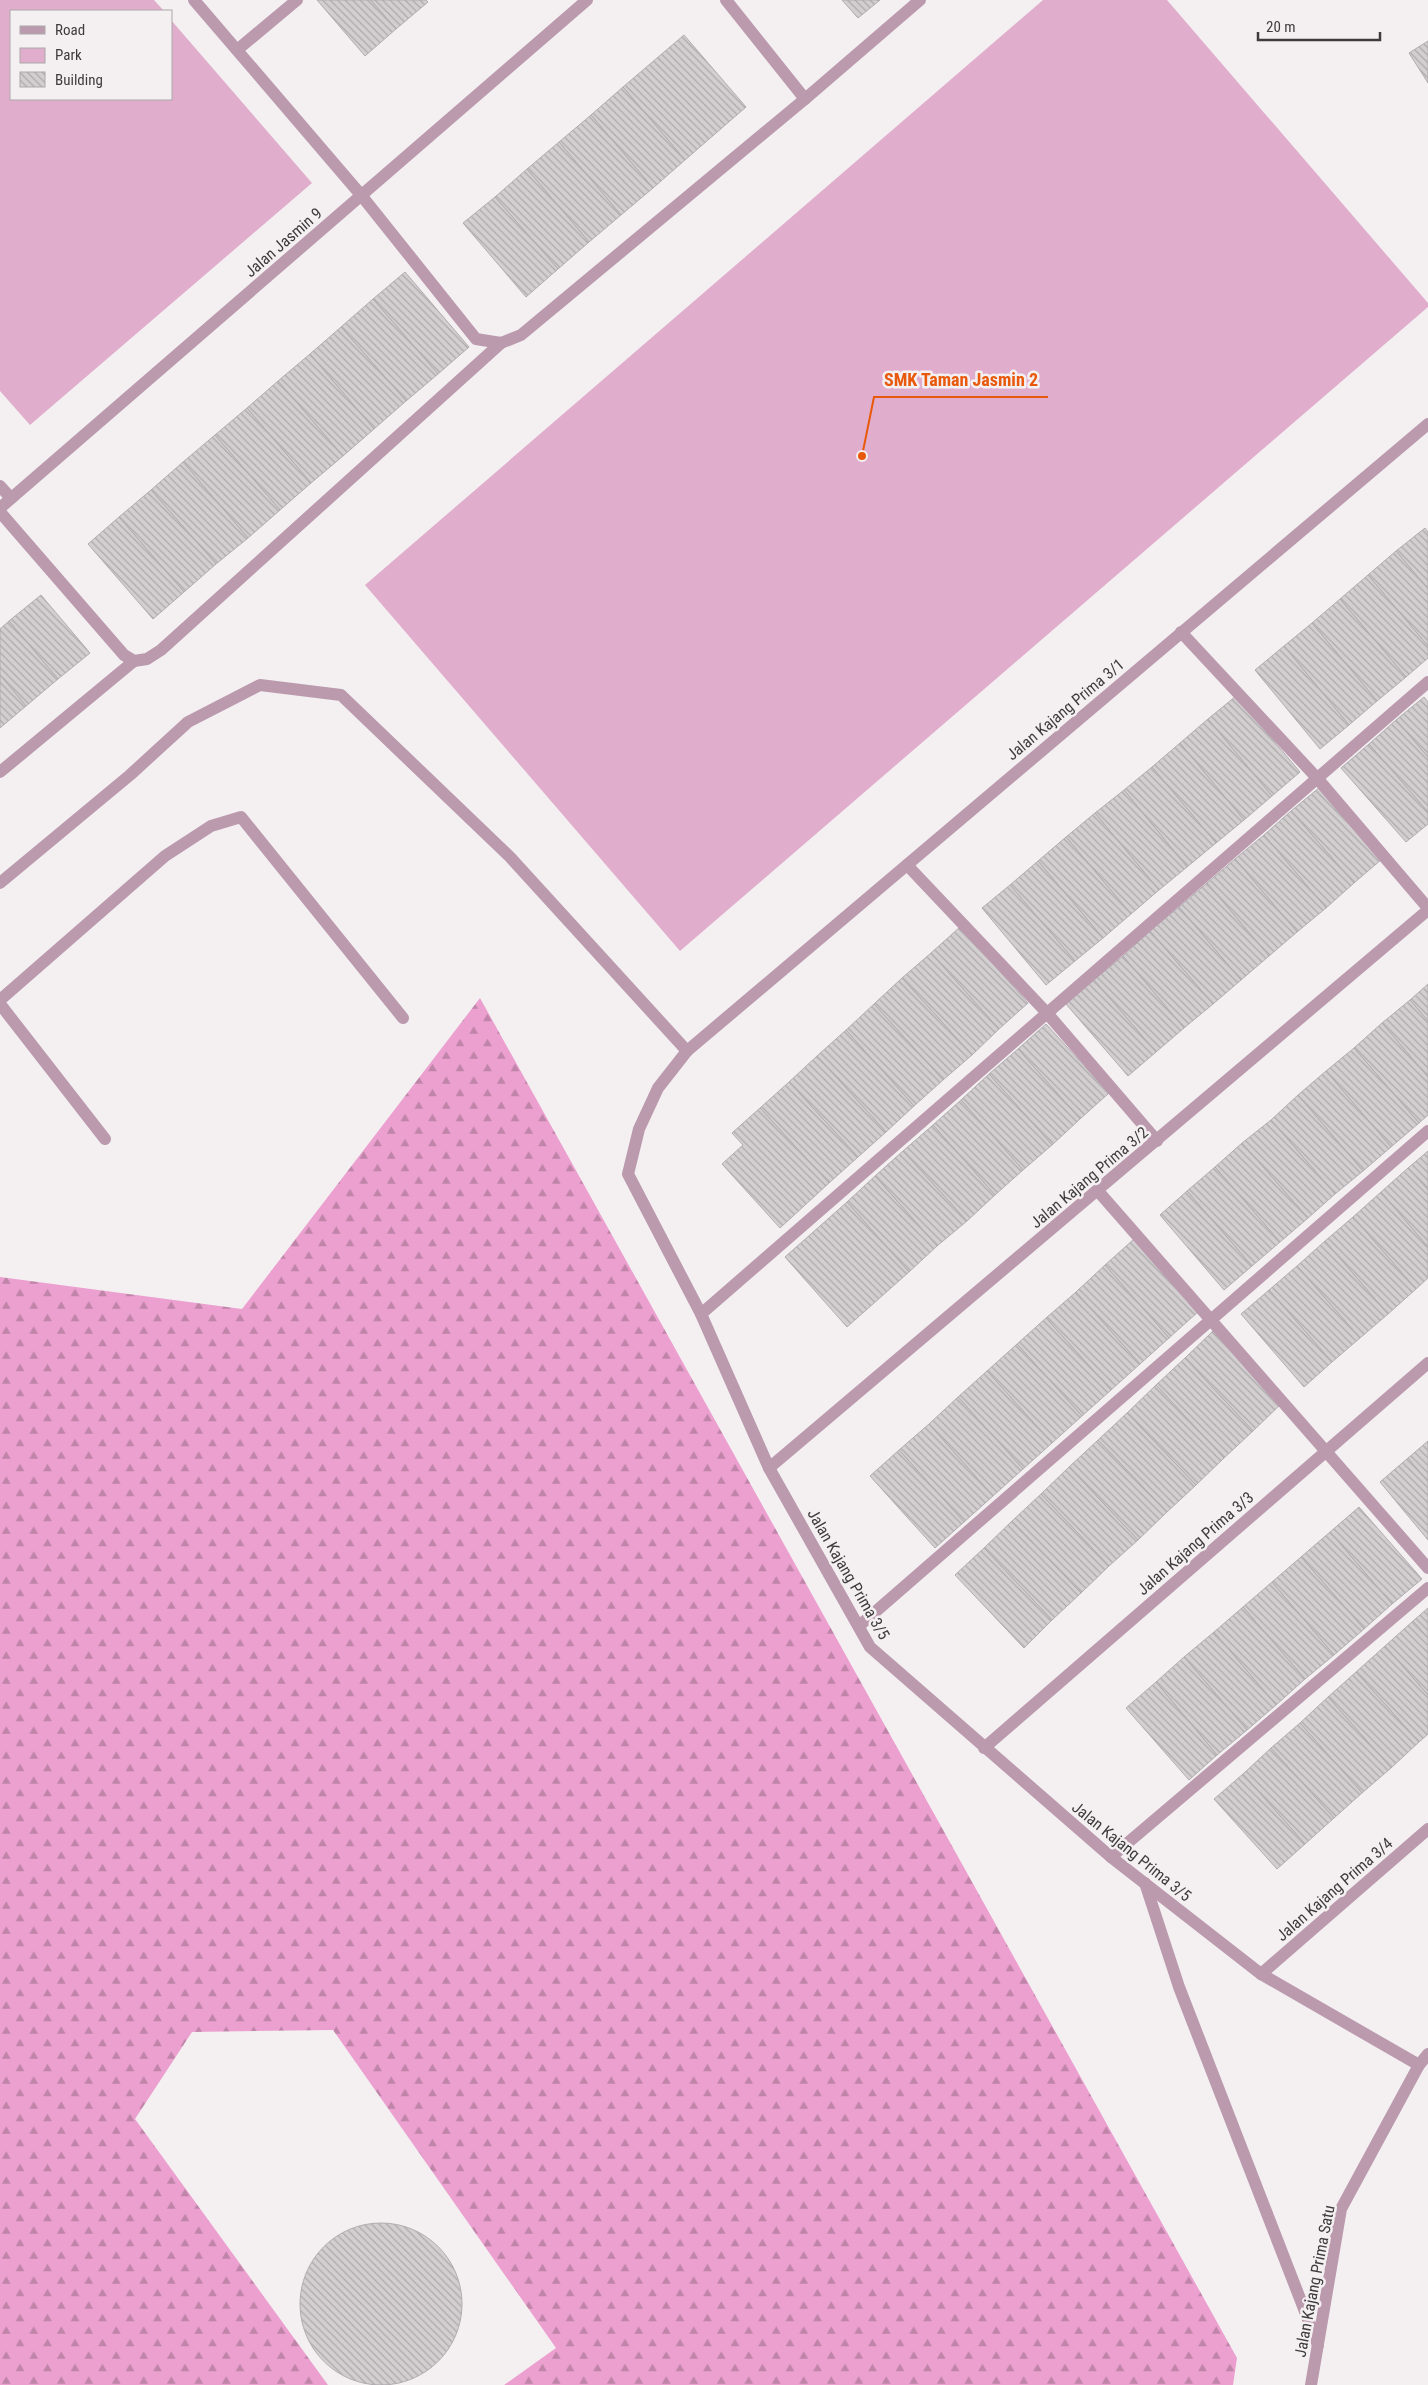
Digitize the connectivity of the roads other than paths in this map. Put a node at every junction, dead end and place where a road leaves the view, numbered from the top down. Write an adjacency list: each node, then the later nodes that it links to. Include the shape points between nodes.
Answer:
1 (194, 0): 6 (street)
2 (297, 0): 6 (street)
3 (587, 0): 8 (street, Jalan Jasmin 9)
4 (726, 0): 7 (street)
5 (920, 0): 7 (street)
6 (237, 50): 8 (street)
7 (805, 99): 9 (street, via 521,335)
8 (361, 195): 9 (street, via 476,339); 12 (street, Jalan Jasmin 9)
9 (501, 343): 15 (street, via 161,650 147,659)
10 (1428, 424): 14 (street, Jalan Kajang Prima 3/1)
11 (0, 486): 12 (street)
12 (11, 498): 13 (street, Jalan Jasmin 9)
13 (0, 510): 15 (street, via 124,655)
14 (1181, 632): 18 (street); 19 (street, Jalan Kajang Prima 3/1)
15 (134, 661): 17 (street)
16 (1428, 682): 18 (street)
17 (0, 772)
18 (1317, 778): 21 (street); 24 (street)
19 (908, 865): 24 (street); 26 (street, Jalan Kajang Prima 3/1)
20 (0, 884): 27 (street, via 188,722 260,684 340,695 510,857)
21 (1428, 909): 30 (street, Jalan Kajang Prima 3/2)
22 (0, 1000): 25 (street, via 165,856 211,826 241,817)
23 (0, 1004): 29 (street)
24 (1047, 1013): 30 (street); 32 (street)
25 (403, 1018)
26 (724, 1020): 27 (street, Jalan Kajang Prima 3/5)
27 (687, 1052): 32 (street, Jalan Kajang Prima 3/5, via 658,1088 639,1129 628,1174)
28 (1428, 1131): 33 (street)
29 (105, 1139)
30 (1157, 1141): 31 (street, Jalan Kajang Prima 3/2)
31 (1098, 1191): 33 (street); 36 (street, Jalan Kajang Prima 3/2)
32 (701, 1314): 36 (street, Jalan Kajang Prima 3/5)
33 (1211, 1319): 35 (street); 39 (street)
34 (1428, 1363): 35 (street, Jalan Kajang Prima 3/3)
35 (1326, 1451): 37 (street); 40 (street, Jalan Kajang Prima 3/3)
36 (769, 1468): 39 (street, Jalan Kajang Prima 3/5)
37 (1428, 1568)
38 (1428, 1588): 42 (street)
39 (859, 1626): 40 (street, Jalan Kajang Prima 3/5, via 870,1647)
40 (984, 1748): 42 (street, Jalan Kajang Prima 3/5)
41 (1428, 1829): 44 (street, Jalan Kajang Prima 3/4)
42 (1111, 1857): 43 (street, Jalan Kajang Prima 3/5)
43 (1145, 1884): 44 (street, Jalan Kajang Prima 3/5); 47 (street, via 1179,1987)
44 (1261, 1974): 46 (street, Jalan Kajang Prima 3/5)
45 (1428, 2054): 46 (street, Jalan Kajang Prima Satu)
46 (1419, 2065): 47 (street, Jalan Kajang Prima Satu, via 1342,2209)
47 (1318, 2345): 48 (street, Jalan Kajang Prima Satu)
48 (1311, 2385)

